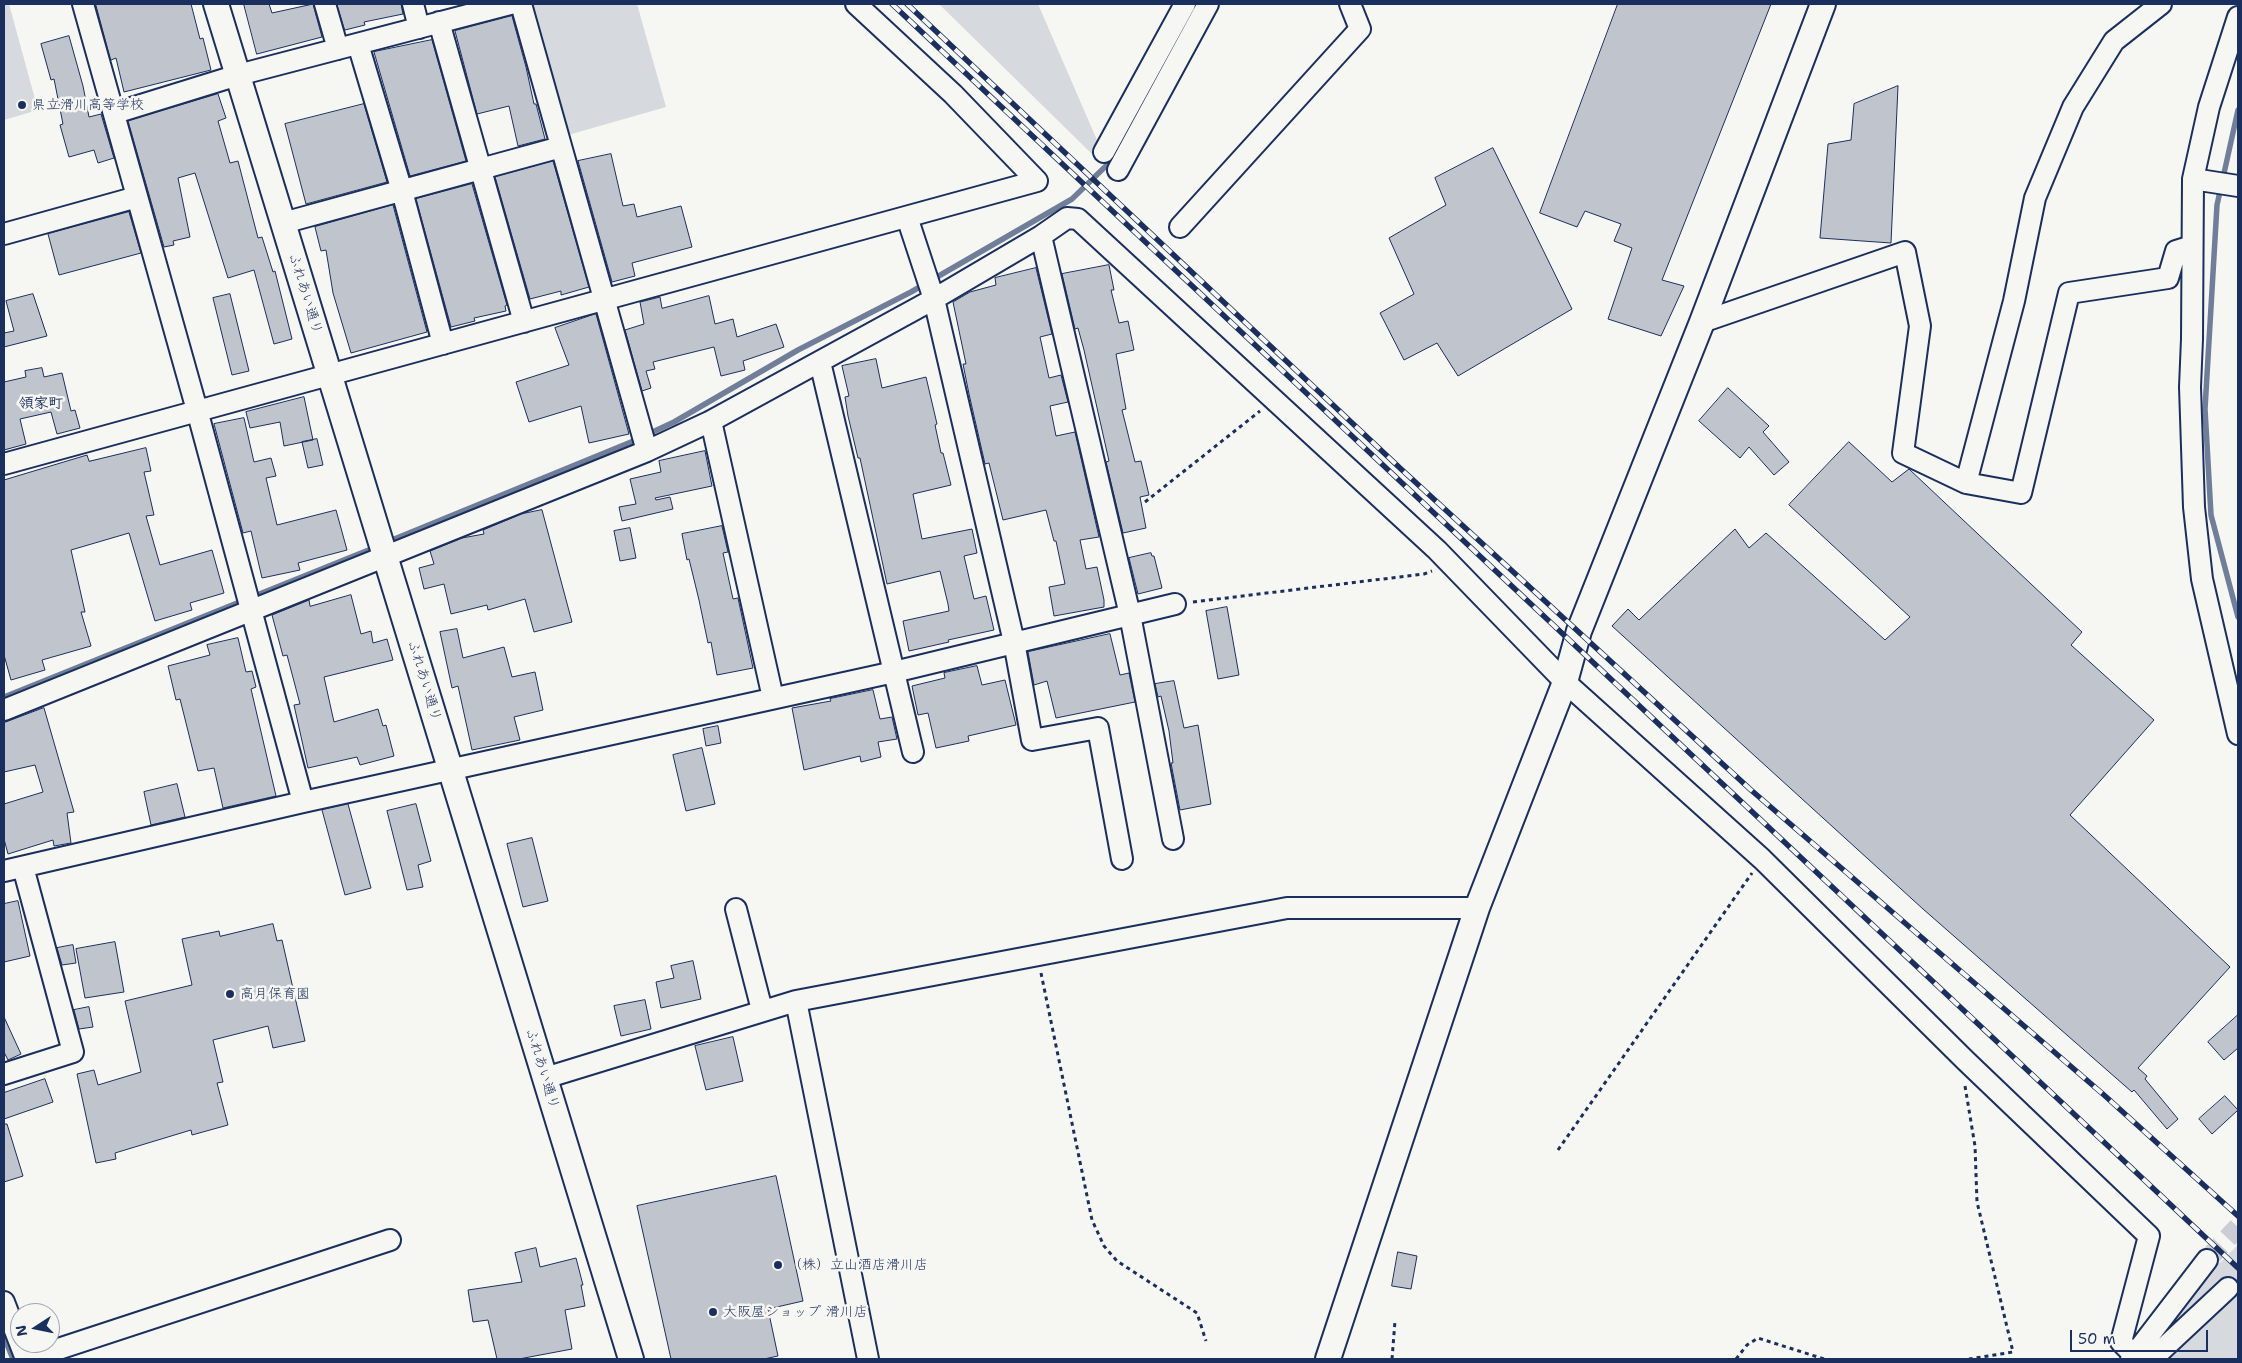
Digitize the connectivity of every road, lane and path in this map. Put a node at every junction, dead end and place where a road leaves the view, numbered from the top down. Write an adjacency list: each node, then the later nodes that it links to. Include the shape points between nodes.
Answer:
1 (83, 4): 19 (street)
2 (216, 4): 18 (street, ふれあい通り)
3 (325, 4): 17 (street)
4 (413, 4): 15 (street)
5 (510, 4): 14 (street)
6 (521, 4): 20 (street)
7 (856, 4): 28 (street, via 953,94 1037,182)
8 (1185, 4): 21 (street)
9 (1208, 4): 23 (street)
10 (1350, 4): 30 (street, via 1360,29)
11 (1823, 4): 37 (street)
12 (2161, 4): 46 (street, via 2114,41 2073,107 2035,198 2014,301)
13 (2238, 17): 24 (street, via 2208,107)
14 (440, 22): 15 (street); 22 (street)
15 (419, 28): 16 (street)
16 (358, 44): 17 (street); 26 (street)
17 (338, 49): 18 (street)
18 (238, 75): 19 (street); 29 (street, ふれあい通り)
19 (115, 113): 27 (street)
20 (561, 147): 22 (street); 35 (street)
21 (1104, 152)
22 (481, 169): 26 (street); 36 (street)
23 (1118, 170)
24 (2193, 179): 25 (street); 33 (street)
25 (2238, 186)
26 (402, 190): 29 (street); 38 (street)
27 (137, 197): 31 (street); 42 (street)
28 (907, 217): 34 (street); 35 (street)
29 (283, 223): 40 (street, ふれあい通り)
30 (1180, 227)
31 (4, 234)
32 (1042, 236): 34 (street); 41 (street, via 1067,218 1078,219); 52 (street)
33 (2192, 246): 46 (street, via 2176,251 2168,278 2069,293 2021,493); 58 (street, via 2190,387 2194,507 2202,579)
34 (934, 299): 39 (street); 53 (street)
35 (603, 301): 36 (street); 44 (street)
36 (524, 322): 38 (street)
37 (1702, 322): 46 (street, via 1906,252 1920,326 1903,453); 55 (street, via 1579,631)
38 (443, 344): 40 (street)
39 (820, 362): 43 (street); 54 (street)
40 (329, 374): 42 (street); 48 (street, ふれあい通り)
41 (1275, 400): 47 (path); 49 (street)
42 (197, 410): 45 (street); 51 (street)
43 (711, 421): 44 (street); 56 (street)
44 (647, 451): 48 (street)
45 (4, 464)
46 (1966, 482)
47 (1145, 502)
48 (386, 557): 51 (street); 60 (street, ふれあい通り)
49 (1450, 564): 50 (path, via 1424,574); 55 (street)
50 (1175, 604): 52 (street)
51 (251, 610): 57 (street); 61 (street)
52 (1130, 615): 53 (street); 62 (street)
53 (1014, 642): 54 (street); 64 (street, via 1032,740 1098,728)
54 (894, 672): 56 (street); 59 (street)
55 (1565, 682): 63 (street); 66 (street)
56 (773, 698): 60 (street)
57 (4, 710)
58 (2238, 734)
59 (914, 752)
60 (452, 771): 61 (street); 73 (street, ふれあい通り)
61 (303, 802): 65 (street)
62 (1173, 839)
63 (1762, 858): 71 (street); 74 (path)
64 (1122, 859)
65 (13, 869): 72 (street, via 73,1052)
66 (1477, 908): 68 (street, via 1287,908); 85 (street)
67 (736, 910): 70 (street)
68 (1037, 955): 69 (street); 80 (path, via 1092,1220 1104,1246 1117,1262 1197,1313)
69 (796, 1001): 70 (street); 84 (street)
70 (762, 1010): 73 (street)
71 (1966, 1061): 81 (street, via 2149,1236 2121,1342); 89 (path, via 1963,1070 1975,1146 1977,1202 2013,1352)
72 (4, 1074)
73 (545, 1078): 83 (street, ふれあい通り)
74 (1558, 1150)
75 (390, 1240): 82 (street)
76 (2207, 1260): 81 (street)
77 (2228, 1288): 81 (street)
78 (4, 1302): 82 (street)
79 (1395, 1322): 86 (path)
80 (1206, 1341)
81 (2139, 1358)
82 (27, 1359)
83 (632, 1359)
84 (868, 1359)
85 (1328, 1359)
86 (1392, 1359)
87 (1736, 1359): 88 (path, via 1747,1345 1758,1338)
88 (1824, 1359)
89 (1969, 1359)

